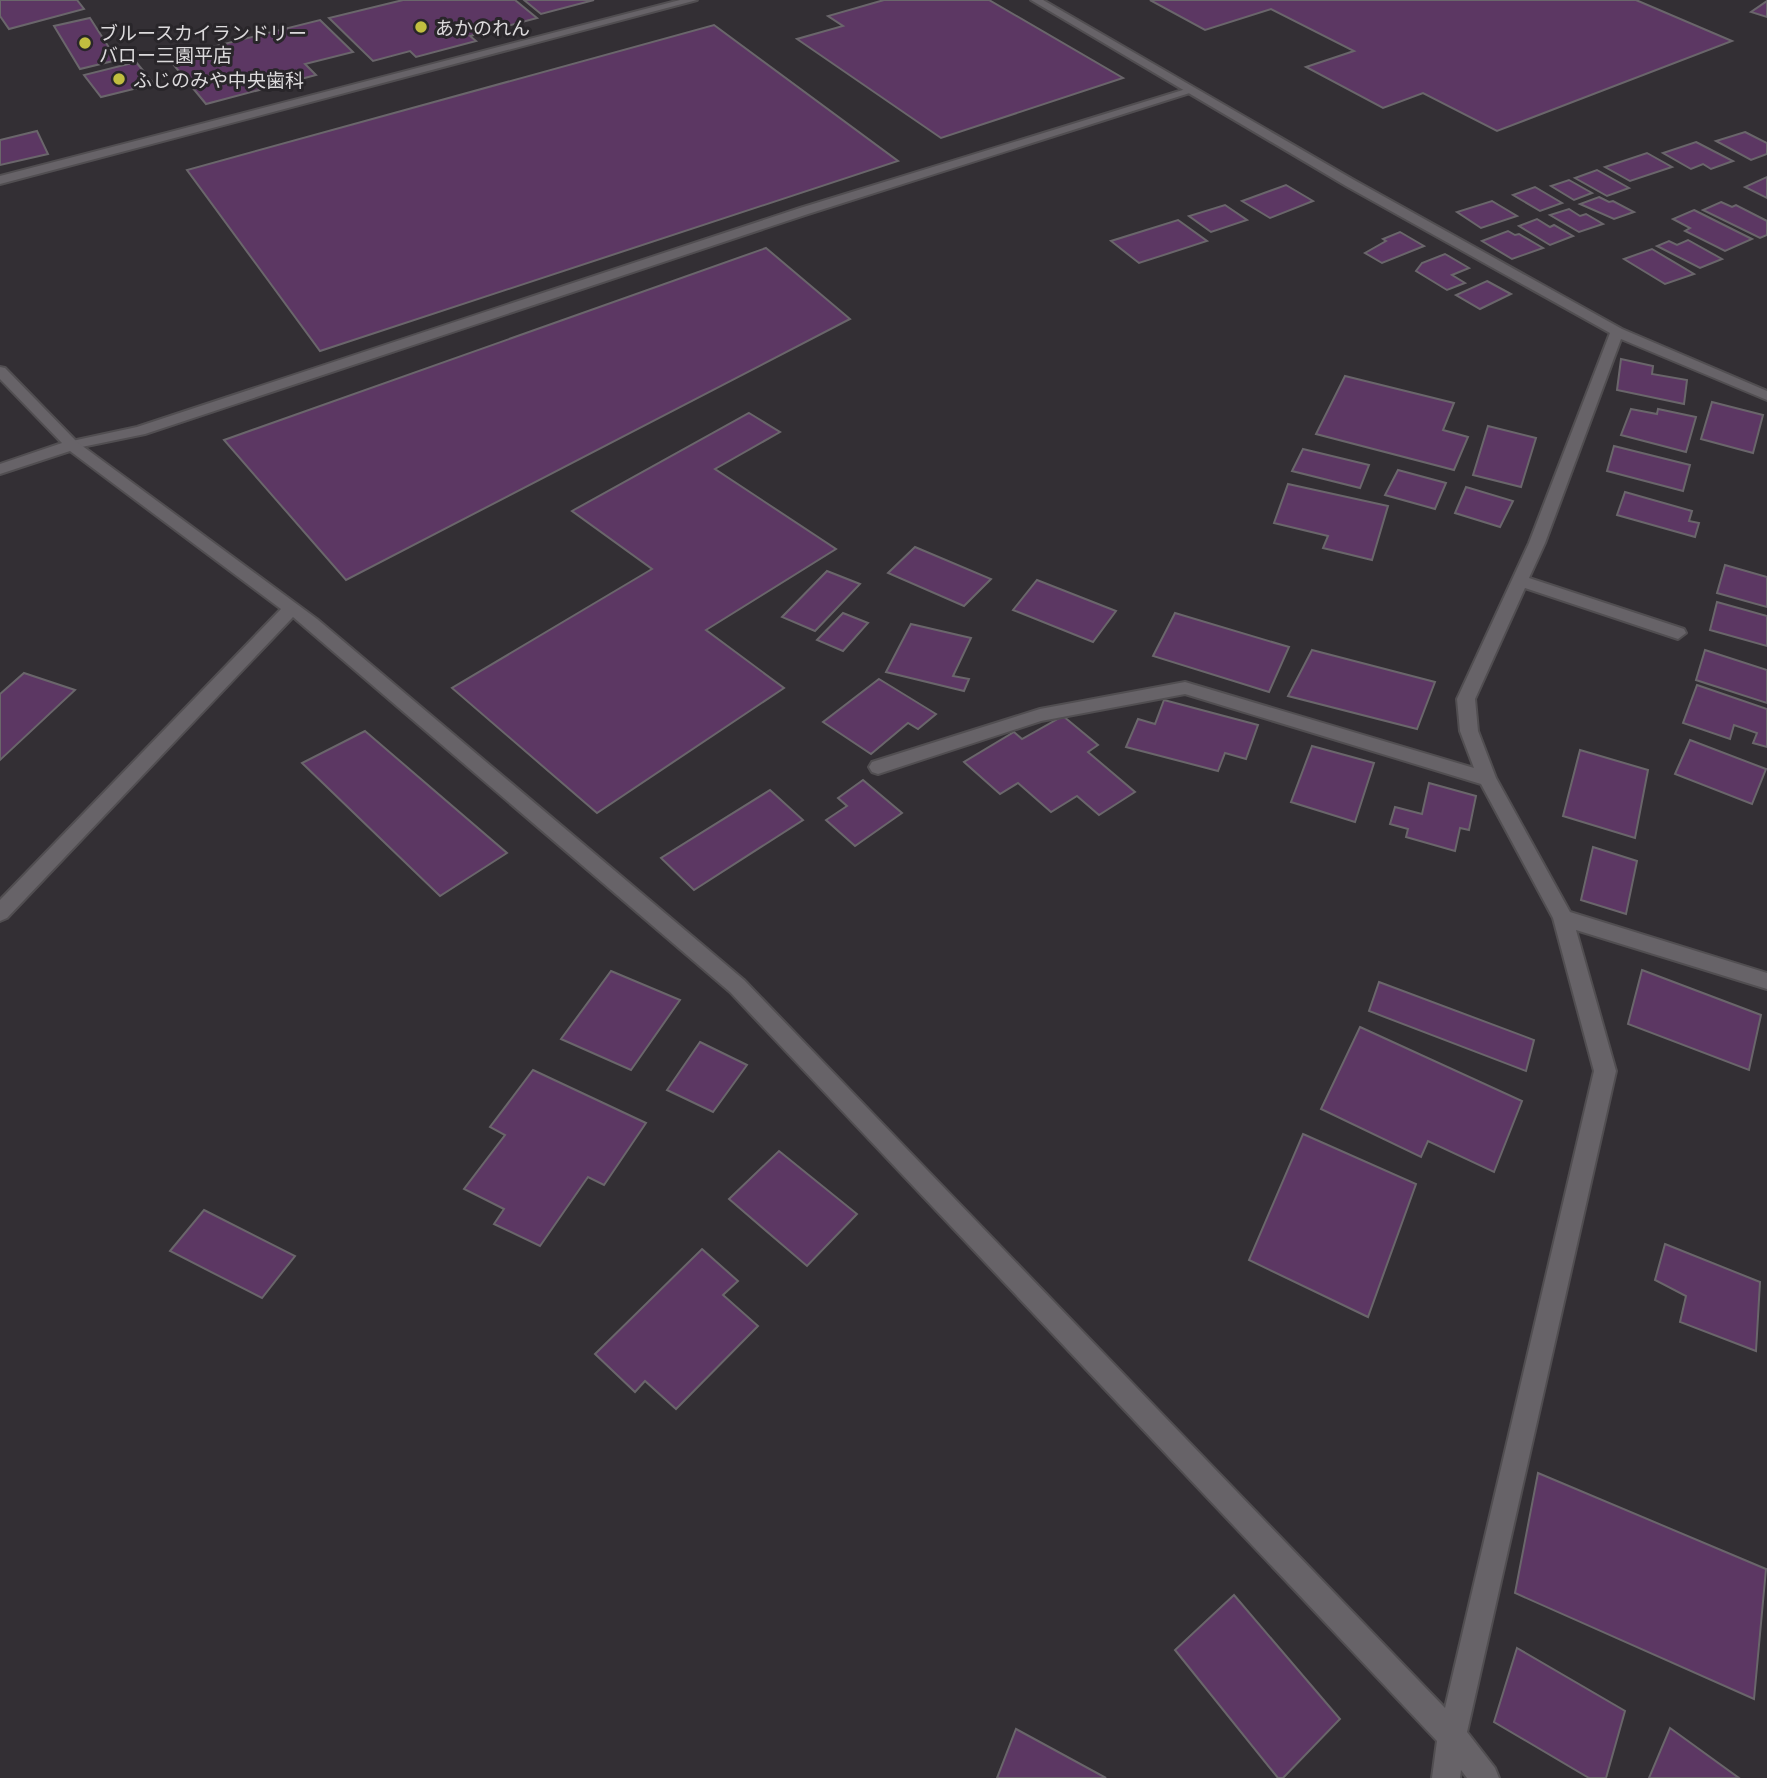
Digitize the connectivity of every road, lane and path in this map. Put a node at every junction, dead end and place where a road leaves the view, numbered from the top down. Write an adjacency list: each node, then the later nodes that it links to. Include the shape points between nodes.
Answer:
1 (692, 0): 4 (street)
2 (1036, 0): 3 (street)
3 (1190, 90): 5 (street); 8 (street, via 804,211 152,427)
4 (0, 180)
5 (1617, 332): 7 (street); 10 (street)
6 (0, 371): 8 (street)
7 (1767, 396)
8 (72, 445): 9 (street); 11 (street)
9 (0, 469)
10 (1520, 581): 12 (street); 14 (street, via 1466,699 1469,731)
11 (292, 608): 15 (street); 18 (street, via 737,986)
12 (1678, 633)
13 (878, 767): 14 (street, via 1040,715 1185,688)
14 (1487, 779): 16 (street)
15 (0, 913)
16 (1563, 918): 17 (street); 18 (street, via 1605,1071)
17 (1767, 981)
18 (1452, 1736): 19 (street); 20 (street)
19 (1446, 1778)
20 (1485, 1778)

